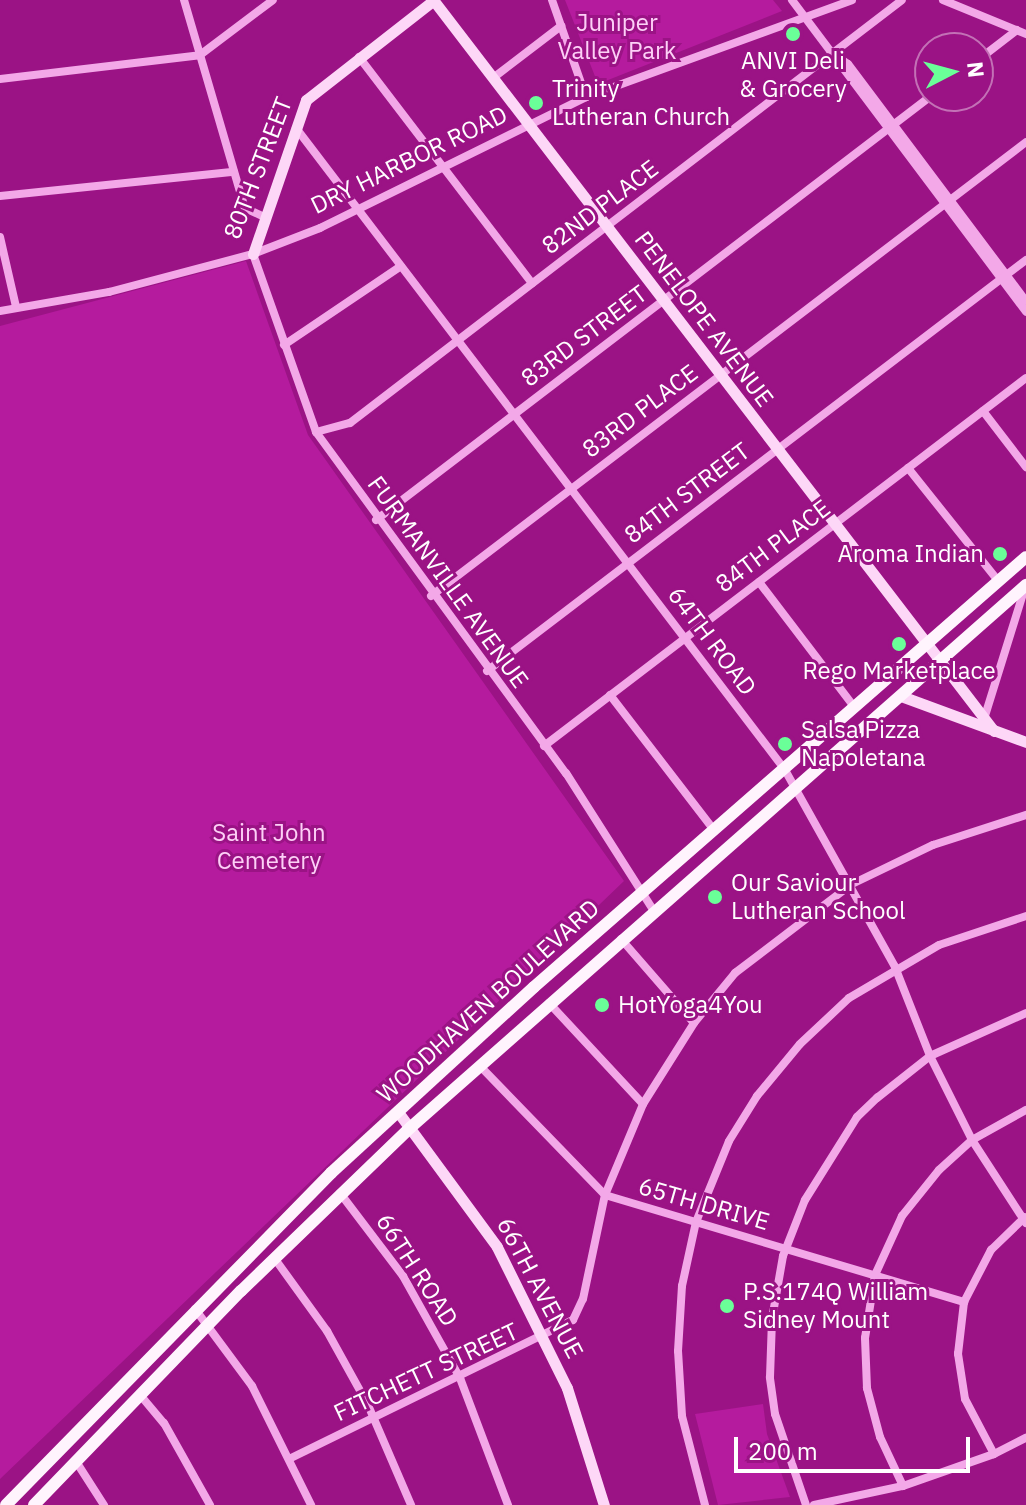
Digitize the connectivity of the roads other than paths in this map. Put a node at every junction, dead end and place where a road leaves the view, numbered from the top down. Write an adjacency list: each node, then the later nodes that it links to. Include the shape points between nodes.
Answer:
1 (184, 0): 14 (street)
2 (273, 0): 14 (street)
3 (434, 0): 15 (street, 80TH STREET); 16 (street, PENELOPE AVENUE)
4 (552, 0): 10 (street)
5 (792, 0): 9 (street)
6 (852, 0): 9 (street, DRY HARBOR ROAD)
7 (902, 0): 13 (street, 82ND PLACE)
8 (943, 0): 11 (street)
9 (805, 16): 13 (street); 18 (street, DRY HARBOR ROAD)
10 (561, 26): 16 (street); 18 (street)
11 (1022, 32): 12 (street)
12 (994, 50)
13 (834, 54): 22 (street, via 848,64); 30 (street, 82ND PLACE)
14 (200, 55): 17 (street); 25 (street)
15 (359, 57): 21 (street, 80TH STREET, via 308,98); 24 (street)
16 (493, 78): 20 (street, PENELOPE AVENUE)
17 (0, 79)
18 (586, 97): 20 (street, DRY HARBOR ROAD)
19 (914, 109): 22 (street, 83RD STREET)
20 (529, 125): 24 (street, DRY HARBOR ROAD); 30 (street, PENELOPE AVENUE)
21 (296, 128): 28 (street, 64TH ROAD); 29 (street, 80TH STREET)
22 (890, 128): 27 (street); 37 (street, 83RD STREET)
23 (1026, 142): 27 (street, 83RD PLACE)
24 (443, 167): 28 (street, DRY HARBOR ROAD); 36 (street)
25 (234, 172): 26 (street); 29 (street, via 245,208)
26 (0, 196)
27 (947, 203): 35 (street); 44 (street, 83RD PLACE)
28 (357, 209): 32 (street, DRY HARBOR ROAD); 34 (street, 64TH ROAD)
29 (264, 217): 32 (street, 80TH STREET)
30 (606, 227): 36 (street, 82ND PLACE); 37 (street, PENELOPE AVENUE)
31 (0, 237): 39 (street)
32 (253, 254): 39 (street, 80TH STREET, via 109,292); 43 (street, FURMANVILLE AVENUE)
33 (1026, 260): 35 (street, 84TH STREET)
34 (401, 266): 42 (street, 64TH ROAD); 43 (street)
35 (1004, 277): 38 (street); 41 (street); 49 (street, 84TH STREET)
36 (532, 283): 42 (street, 82ND PLACE)
37 (663, 301): 44 (street, PENELOPE AVENUE); 47 (street, 83RD STREET)
38 (1026, 301)
39 (16, 307): 40 (street, 80TH STREET)
40 (0, 311)
41 (1026, 312)
42 (458, 340): 47 (street, 64TH ROAD); 48 (street, 82ND PLACE, via 350,423)
43 (284, 345): 48 (street, FURMANVILLE AVENUE)
44 (720, 376): 49 (street, PENELOPE AVENUE); 52 (street, 83RD PLACE)
45 (1026, 378): 46 (street, 84TH PLACE)
46 (983, 411): 50 (street); 51 (street, 84TH PLACE)
47 (514, 415): 52 (street, 64TH ROAD); 53 (street, 83RD STREET)
48 (316, 432): 53 (street, FURMANVILLE AVENUE)
49 (776, 450): 54 (street, PENELOPE AVENUE); 56 (street, 84TH STREET)
50 (1026, 467)
51 (908, 468): 54 (street, 84TH PLACE); 58 (street)
52 (571, 490): 56 (street, 64TH ROAD); 60 (street, 83RD PLACE)
53 (376, 520): 60 (street, FURMANVILLE AVENUE)
54 (833, 524): 57 (street, 84TH PLACE); 62 (street, PENELOPE AVENUE)
55 (1026, 557): 58 (main road, WOODHAVEN BOULEVARD)
56 (628, 564): 61 (street, 64TH ROAD); 64 (street, 84TH STREET)
57 (759, 582): 61 (street, 84TH PLACE); 67 (street)
58 (999, 582): 62 (main road, WOODHAVEN BOULEVARD)
59 (1026, 585): 63 (main road, WOODHAVEN BOULEVARD); 68 (street)
60 (431, 596): 64 (street, FURMANVILLE AVENUE)
61 (684, 638): 65 (street, 84TH PLACE); 72 (street, 64TH ROAD)
62 (928, 646): 63 (street, PENELOPE AVENUE); 67 (main road, WOODHAVEN BOULEVARD)
63 (940, 664): 66 (main road, WOODHAVEN BOULEVARD); 68 (street, PENELOPE AVENUE)
64 (487, 671): 71 (street, FURMANVILLE AVENUE)
65 (610, 695): 71 (street, 84TH PLACE); 75 (street)
66 (901, 696): 69 (street); 73 (main road, WOODHAVEN BOULEVARD)
67 (856, 709): 72 (main road, WOODHAVEN BOULEVARD)
68 (984, 720): 69 (street, PENELOPE AVENUE)
69 (994, 731): 70 (street)
70 (1026, 742)
71 (544, 746): 77 (street, FURMANVILLE AVENUE)
72 (785, 770): 73 (street, 64TH ROAD); 75 (main road, WOODHAVEN BOULEVARD)
73 (797, 790): 76 (street, 64TH ROAD); 78 (main road, WOODHAVEN BOULEVARD)
74 (1026, 815): 76 (street, FITCHETT STREET, via 933,845)
75 (714, 830): 77 (main road, WOODHAVEN BOULEVARD)
76 (852, 884): 81 (street, 64TH ROAD); 84 (street, FITCHETT STREET, via 735,973)
77 (640, 893): 78 (street, FURMANVILLE AVENUE); 89 (main road, WOODHAVEN BOULEVARD)
78 (654, 911): 80 (main road, WOODHAVEN BOULEVARD)
79 (1026, 916): 81 (street, via 939,945)
80 (621, 939): 82 (main road, WOODHAVEN BOULEVARD); 84 (street)
81 (895, 967): 85 (street, 64TH ROAD); 95 (street, via 849,998 800,1044 757,1096 712,1176)
82 (549, 1003): 86 (main road, WOODHAVEN BOULEVARD); 87 (street)
83 (1026, 1013): 85 (street)
84 (694, 1023): 87 (street, FITCHETT STREET)
85 (930, 1056): 91 (street, 64TH ROAD); 96 (street, via 857,1117 805,1200)
86 (480, 1066): 90 (main road, WOODHAVEN BOULEVARD); 93 (street, 65TH DRIVE)
87 (643, 1104): 93 (street, FITCHETT STREET)
88 (1026, 1110): 91 (street)
89 (398, 1112): 90 (street, 66TH AVENUE); 100 (main road, WOODHAVEN BOULEVARD)
90 (411, 1127): 92 (main road, WOODHAVEN BOULEVARD); 102 (street, 66TH AVENUE, via 497,1247)
91 (972, 1140): 94 (street, 64TH ROAD); 98 (street, via 902,1216)
92 (340, 1193): 97 (main road, WOODHAVEN BOULEVARD); 103 (street, 66TH ROAD, via 403,1276)
93 (605, 1195): 95 (street, 65TH DRIVE); 102 (street, FITCHETT STREET, via 583,1299 573,1320)
94 (1025, 1219): 99 (street, via 991,1250)
95 (696, 1222): 96 (street, 65TH DRIVE); 120 (street, via 682,1286 678,1351 682,1416)
96 (785, 1248): 98 (street, 65TH DRIVE); 121 (street, via 772,1319 770,1377 775,1414)
97 (275, 1259): 101 (main road, WOODHAVEN BOULEVARD); 105 (street, via 327,1331)
98 (875, 1275): 99 (street, 65TH DRIVE); 110 (street, via 865,1338 867,1388 880,1437)
99 (964, 1302): 107 (street, via 958,1354 965,1399)
100 (195, 1309): 101 (street); 112 (main road, WOODHAVEN BOULEVARD)
101 (208, 1327): 104 (main road, WOODHAVEN BOULEVARD); 108 (street, via 252,1386)
102 (544, 1338): 103 (street, FITCHETT STREET); 119 (street, 66TH AVENUE, via 585,1437)
103 (460, 1378): 105 (street, FITCHETT STREET); 118 (street, 66TH ROAD)
104 (141, 1396): 109 (main road, WOODHAVEN BOULEVARD); 115 (street, via 164,1423)
105 (375, 1418): 108 (street, FITCHETT STREET); 117 (street)
106 (1026, 1438): 107 (street)
107 (994, 1454): 110 (street)
108 (291, 1458): 116 (street)
109 (77, 1463): 113 (main road, WOODHAVEN BOULEVARD); 114 (street)
110 (903, 1486): 111 (street)
111 (857, 1501): 122 (street)
112 (6, 1505)
113 (34, 1505)
114 (104, 1505)
115 (210, 1505)
116 (311, 1505)
117 (411, 1505)
118 (508, 1505)
119 (604, 1505)
120 (705, 1505)
121 (806, 1505)
122 (814, 1505)

